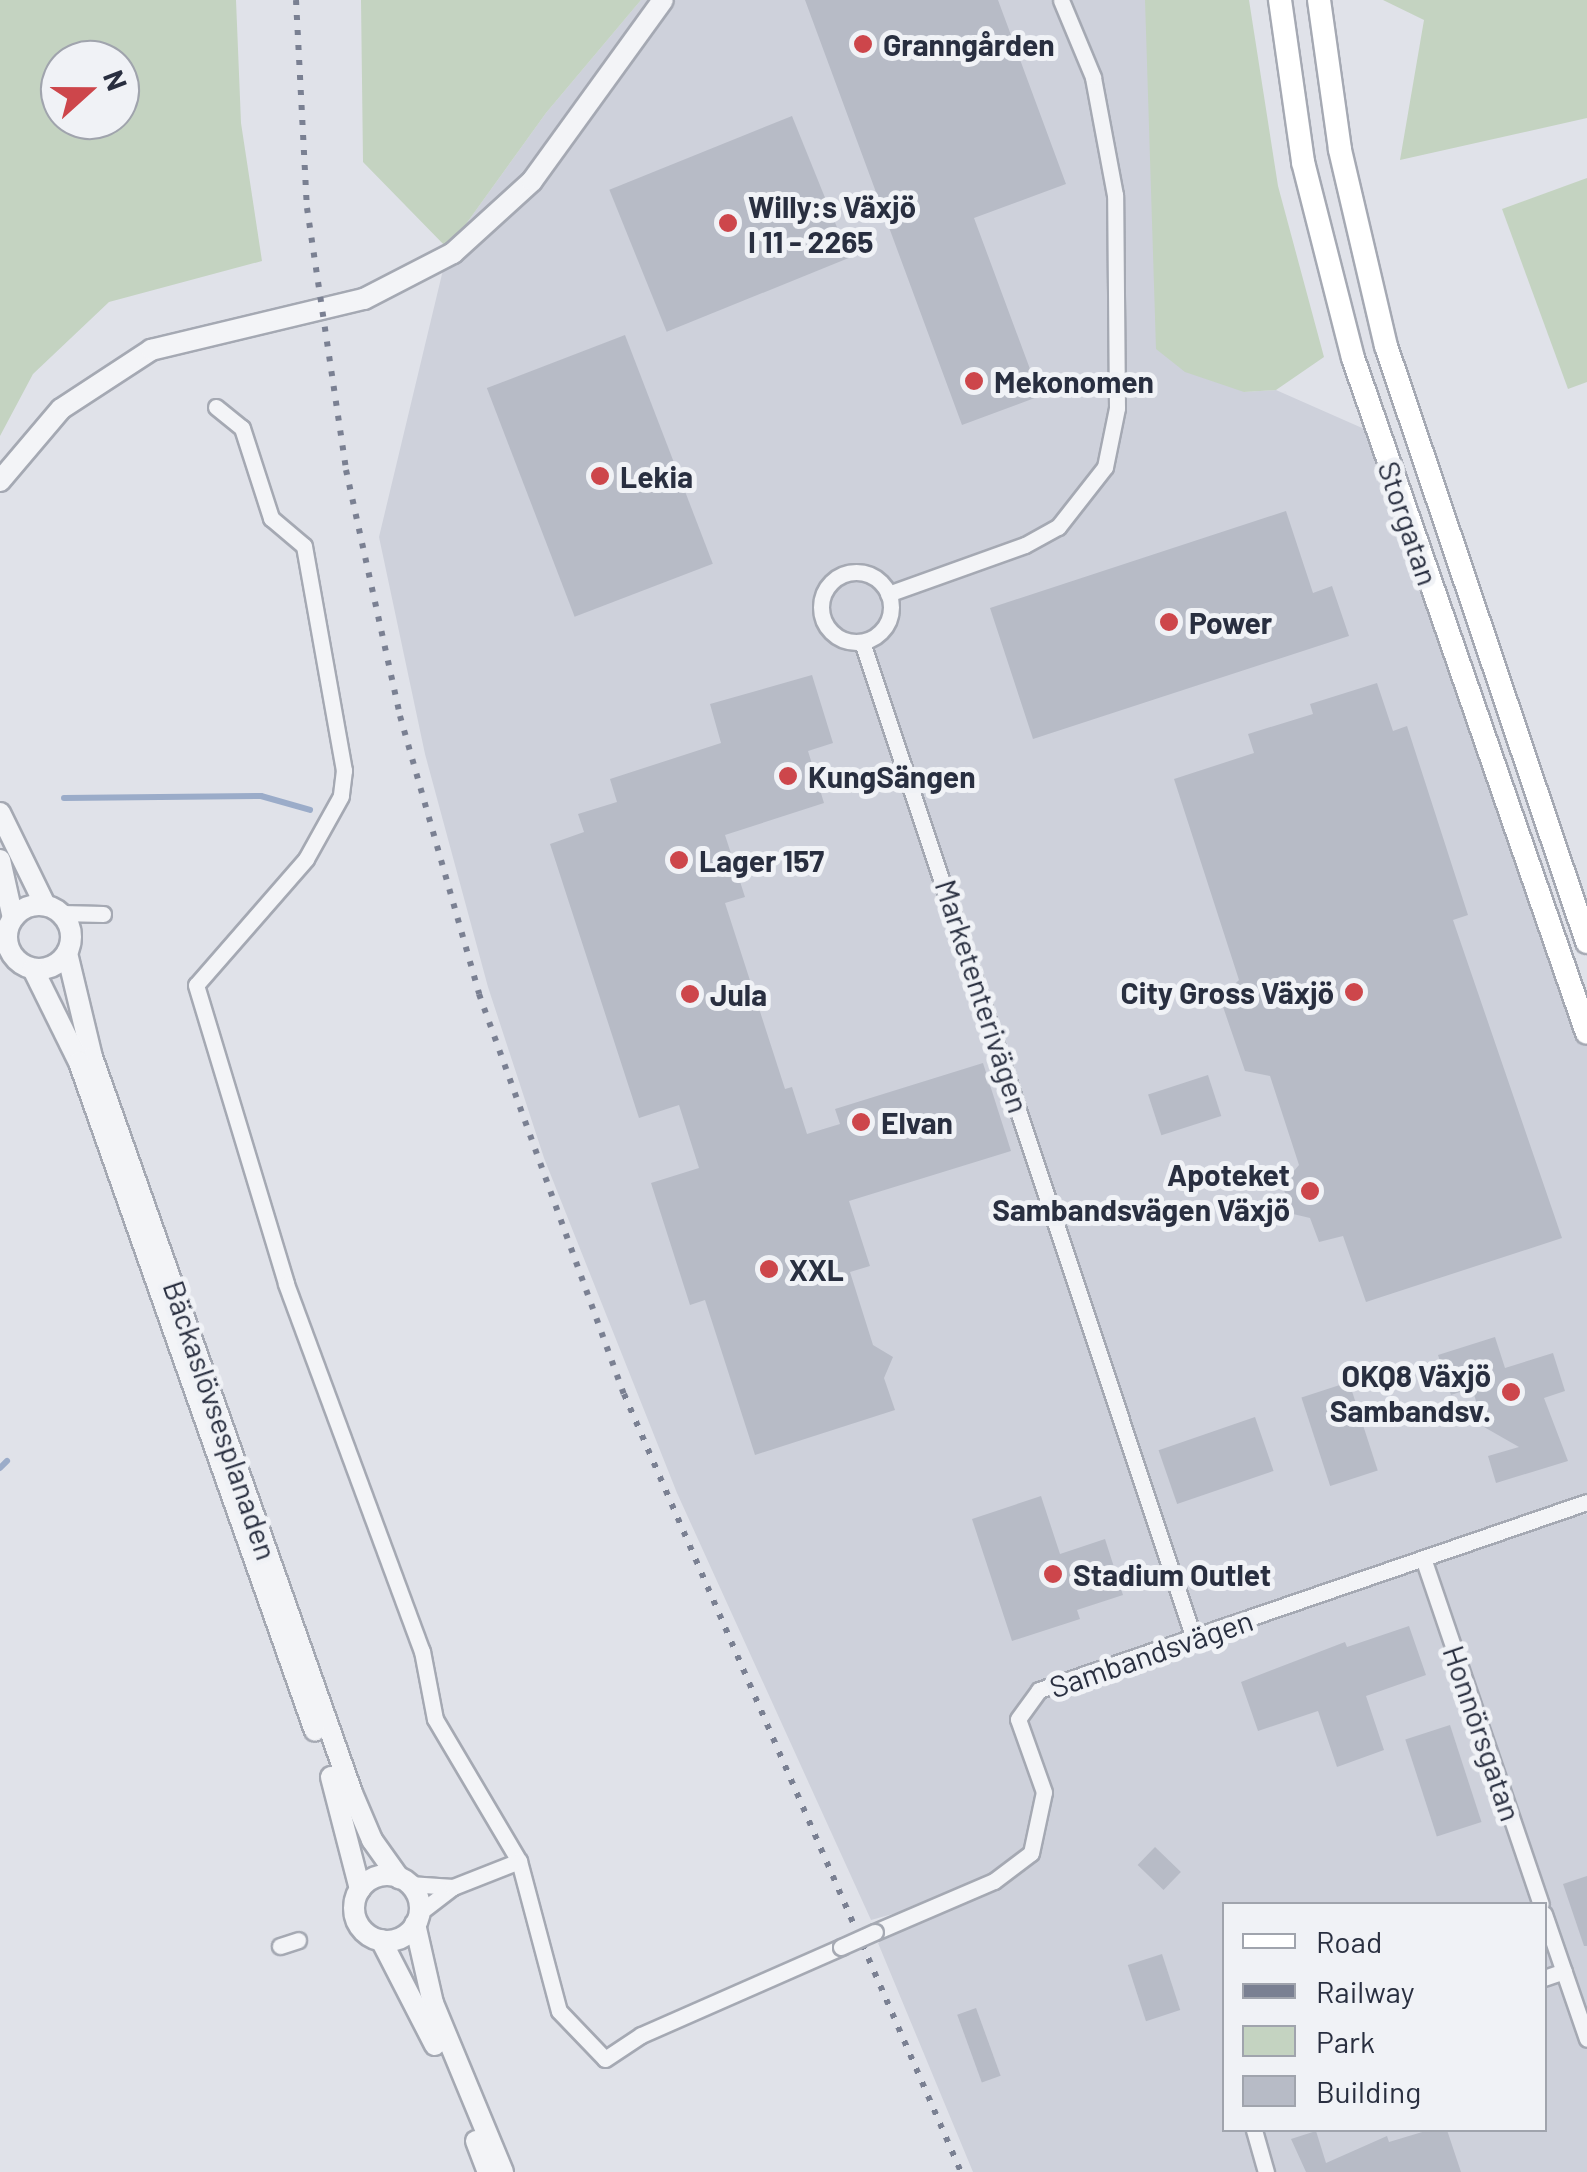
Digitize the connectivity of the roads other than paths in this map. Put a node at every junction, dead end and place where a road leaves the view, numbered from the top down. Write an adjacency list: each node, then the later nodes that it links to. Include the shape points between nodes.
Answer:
1 (663, 0): 6 (street, via 532,181 453,253 364,300 151,350 61,409)
2 (1061, 0): 7 (street, via 1093,77 1110,155 1114,439 1091,492 1058,527)
3 (1280, 0): 17 (main road, Storgatan, via 1303,162 1353,358)
4 (1320, 0): 14 (main road, Storgatan, via 1340,150 1386,346)
5 (216, 407): 23 (street, via 242,428 271,518 304,546 344,770 341,796 306,859 196,985 286,1284 422,1651 435,1719)
6 (0, 481)
7 (888, 594): 8 (street, via 887,624); 8 (street, via 862,572 839,576 824,592 824,624 840,639)
8 (862, 642): 22 (street, Marketenterivägen)
9 (0, 813): 11 (street)
10 (0, 860): 13 (street)
11 (53, 909): 12 (street); 13 (street, via 27,907); 15 (street, via 71,932)
12 (103, 914)
13 (13, 918): 16 (street, via 8,946 17,961)
14 (1587, 942)
15 (67, 953): 16 (street, via 55,965); 24 (street, Bäckaslövsesplanaden, via 92,1057 352,1794 372,1840)
16 (34, 969): 26 (street, Bäckaslövsesplanaden, via 86,1080 337,1793)
17 (1587, 1033)
18 (1587, 1502): 20 (street, Sambandsvägen)
19 (1587, 1514): 20 (street, Sambandsvägen)
20 (1540, 1523): 21 (street, Sambandsvägen)
21 (1424, 1561): 22 (street, Sambandsvägen); 27 (street, Honnörsgatan)
22 (1193, 1636): 23 (street, Sambandsvägen, bridge, via 1039,1690 1018,1719 1044,1792 1032,1853 994,1881 641,2035 605,2060 560,2011)
23 (520, 1860): 25 (street)
24 (404, 1881): 25 (street); 26 (street, via 381,1876); 28 (street, Bäckaslövsesplanaden)
25 (453, 1887): 28 (street)
26 (360, 1888): 31 (street, Bäckaslövsesplanaden, via 356,1921)
27 (1540, 1902)
28 (417, 1918): 31 (street, via 404,1936); 38 (street, Bäckaslövsesplanaden, via 434,2004)
29 (1547, 1923): 33 (street)
30 (298, 1940): 32 (street)
31 (381, 1940): 37 (street, Bäckaslövsesplanaden, via 423,2016)
32 (280, 1946)
33 (1564, 1971): 34 (street); 35 (street)
34 (1547, 1977)
35 (1587, 2040)
36 (1255, 2132): 39 (street)
37 (488, 2172)
38 (503, 2172)
39 (1266, 2172)

